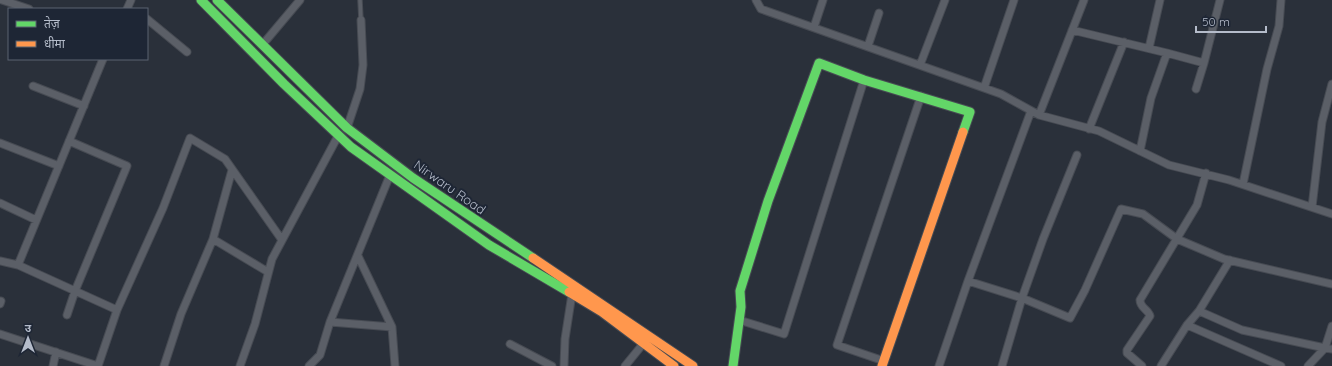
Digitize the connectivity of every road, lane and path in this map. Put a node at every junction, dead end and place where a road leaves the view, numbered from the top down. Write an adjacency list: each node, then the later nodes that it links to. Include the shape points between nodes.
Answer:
1 (2, 0): 14 (street)
2 (201, 0): 40 (street, Nirwaru Road)
3 (217, 0): 21 (street, Nirwaru Road)
4 (300, 0): 21 (street)
5 (360, 0): 16 (lane)
6 (756, 0): 18 (street, via 761,9)
7 (823, 0): 18 (street)
8 (945, 0): 28 (street)
9 (1014, 0): 32 (street)
10 (1084, 0): 19 (street)
11 (1160, 0): 23 (street)
12 (1220, 0): 27 (street)
13 (1281, 0): 49 (street, via 1279,26 1267,69)
14 (26, 8)
15 (879, 13): 22 (street)
16 (361, 20): 38 (street, via 363,65 360,89)
17 (148, 21): 24 (street)
18 (814, 27): 22 (street)
19 (1072, 30): 20 (street); 37 (street)
20 (1124, 42): 23 (street); 39 (street)
21 (263, 44): 38 (street, Nirwaru Road)
22 (868, 46): 28 (street)
23 (1149, 48): 25 (street)
24 (187, 52)
25 (1167, 53): 27 (street); 43 (street, via 1151,98)
26 (103, 60): 35 (street)
27 (1204, 63): 33 (street)
28 (920, 65): 32 (street)
29 (864, 80): 34 (street); 70 (street, via 784,334); 70 (street, via 819,63 768,201 740,291)
30 (1332, 84): 51 (street, via 1322,122)
31 (33, 86): 35 (street)
32 (984, 88): 36 (street)
33 (1196, 89)
34 (921, 96): 80 (street, via 838,345); 80 (street, via 970,112)
35 (84, 106): 41 (street)
36 (1031, 111): 37 (street); 62 (street)
37 (1039, 115): 39 (street)
38 (346, 128): 40 (street); 91 (street, Nirwaru Road, via 413,178)
39 (1089, 129): 43 (street, via 1099,131)
40 (338, 136): 48 (street, Nirwaru Road); 56 (street)
41 (69, 141): 45 (street); 64 (street, via 127,166)
42 (0, 143): 45 (street)
43 (1140, 151): 47 (street, via 1169,165)
44 (1077, 155): 66 (street)
45 (59, 166): 53 (street)
46 (232, 170): 54 (street); 56 (street); 67 (street, via 224,159 190,138)
47 (1206, 173): 49 (street); 55 (street, via 1197,205)
48 (390, 175): 57 (street); 65 (street, Nirwaru Road, via 489,244)
49 (1243, 184): 51 (street)
50 (0, 203): 53 (street)
51 (1312, 207): 52 (street)
52 (1332, 214)
53 (36, 220): 60 (street)
54 (213, 239): 61 (street); 83 (street, via 181,314)
55 (1177, 239): 58 (street); 66 (street, via 1143,214 1121,209 1070,318); 95 (street, via 1140,300 1150,316 1127,353)
56 (282, 240): 61 (street)
57 (358, 256): 71 (street); 74 (street)
58 (1230, 260): 63 (street); 68 (street)
59 (0, 261): 60 (street)
60 (18, 265): 64 (street)
61 (268, 272): 84 (street, via 255,324)
62 (968, 281): 66 (street); 93 (street)
63 (1332, 284)
64 (75, 291): 67 (street); 69 (street)
65 (572, 294): 77 (street, Nirwaru Road, via 602,312); 88 (street)
66 (1022, 298): 94 (street)
67 (117, 310): 82 (street)
68 (1199, 311): 72 (street); 78 (street, via 1242,330)
69 (67, 315)
70 (739, 320): 92 (street)
71 (330, 322): 74 (street); 85 (street, via 320,355)
72 (1187, 325): 96 (street); 97 (street)
73 (1332, 326): 78 (street)
74 (392, 327): 86 (street)
75 (0, 334): 79 (street)
76 (510, 344): 87 (street)
77 (642, 344): 89 (street); 90 (street, Nirwaru Road)
78 (1328, 349): 98 (street)
79 (56, 352): 81 (street); 82 (street)
80 (883, 364)
81 (53, 366)
82 (98, 366)
83 (164, 366)
84 (240, 366)
85 (310, 366)
86 (395, 366)
87 (552, 366)
88 (564, 366)
89 (625, 366)
90 (674, 366)
91 (693, 366)
92 (734, 366)
93 (939, 366)
94 (1002, 366)
95 (1142, 366)
96 (1161, 366)
97 (1281, 366)
98 (1308, 366)

